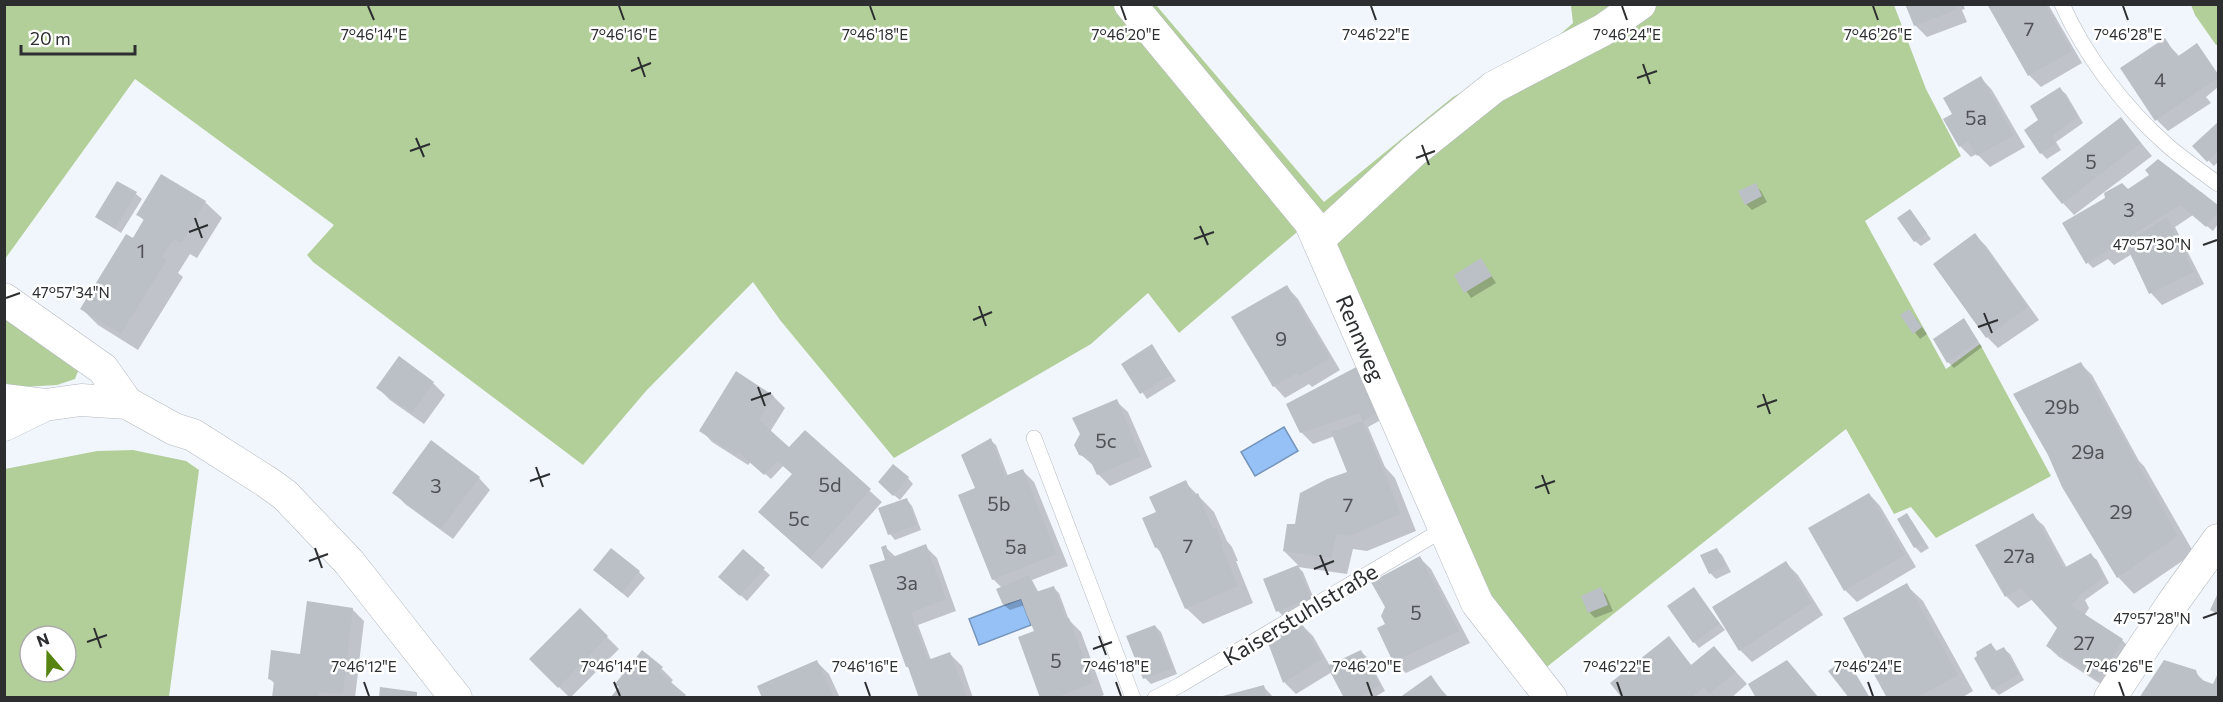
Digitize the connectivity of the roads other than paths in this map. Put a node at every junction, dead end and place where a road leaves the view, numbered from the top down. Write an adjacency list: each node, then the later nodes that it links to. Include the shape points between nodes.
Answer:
1 (1130, 4): 5 (street, Rennweg, via 1310,222)
2 (1640, 4): 5 (street, via 1603,30 1494,87 1414,151)
3 (2062, 4): 4 (lane, via 2103,73 2139,118)
4 (2218, 184)
5 (1319, 239): 12 (street, Rennweg)
6 (4, 299): 8 (street, via 103,369)
7 (4, 400): 9 (street)
8 (127, 403): 9 (street, via 81,400); 14 (street, via 193,435 285,495 349,562)
9 (45, 405): 10 (street)
10 (4, 425)
11 (1034, 438): 15 (lane)
12 (1444, 529): 16 (lane, Kaiserstuhlstraße); 17 (street, Rennweg, via 1477,603)
13 (2218, 540): 18 (street)
14 (456, 698)
15 (1133, 698)
16 (1155, 698)
17 (1551, 698)
18 (2110, 698)

